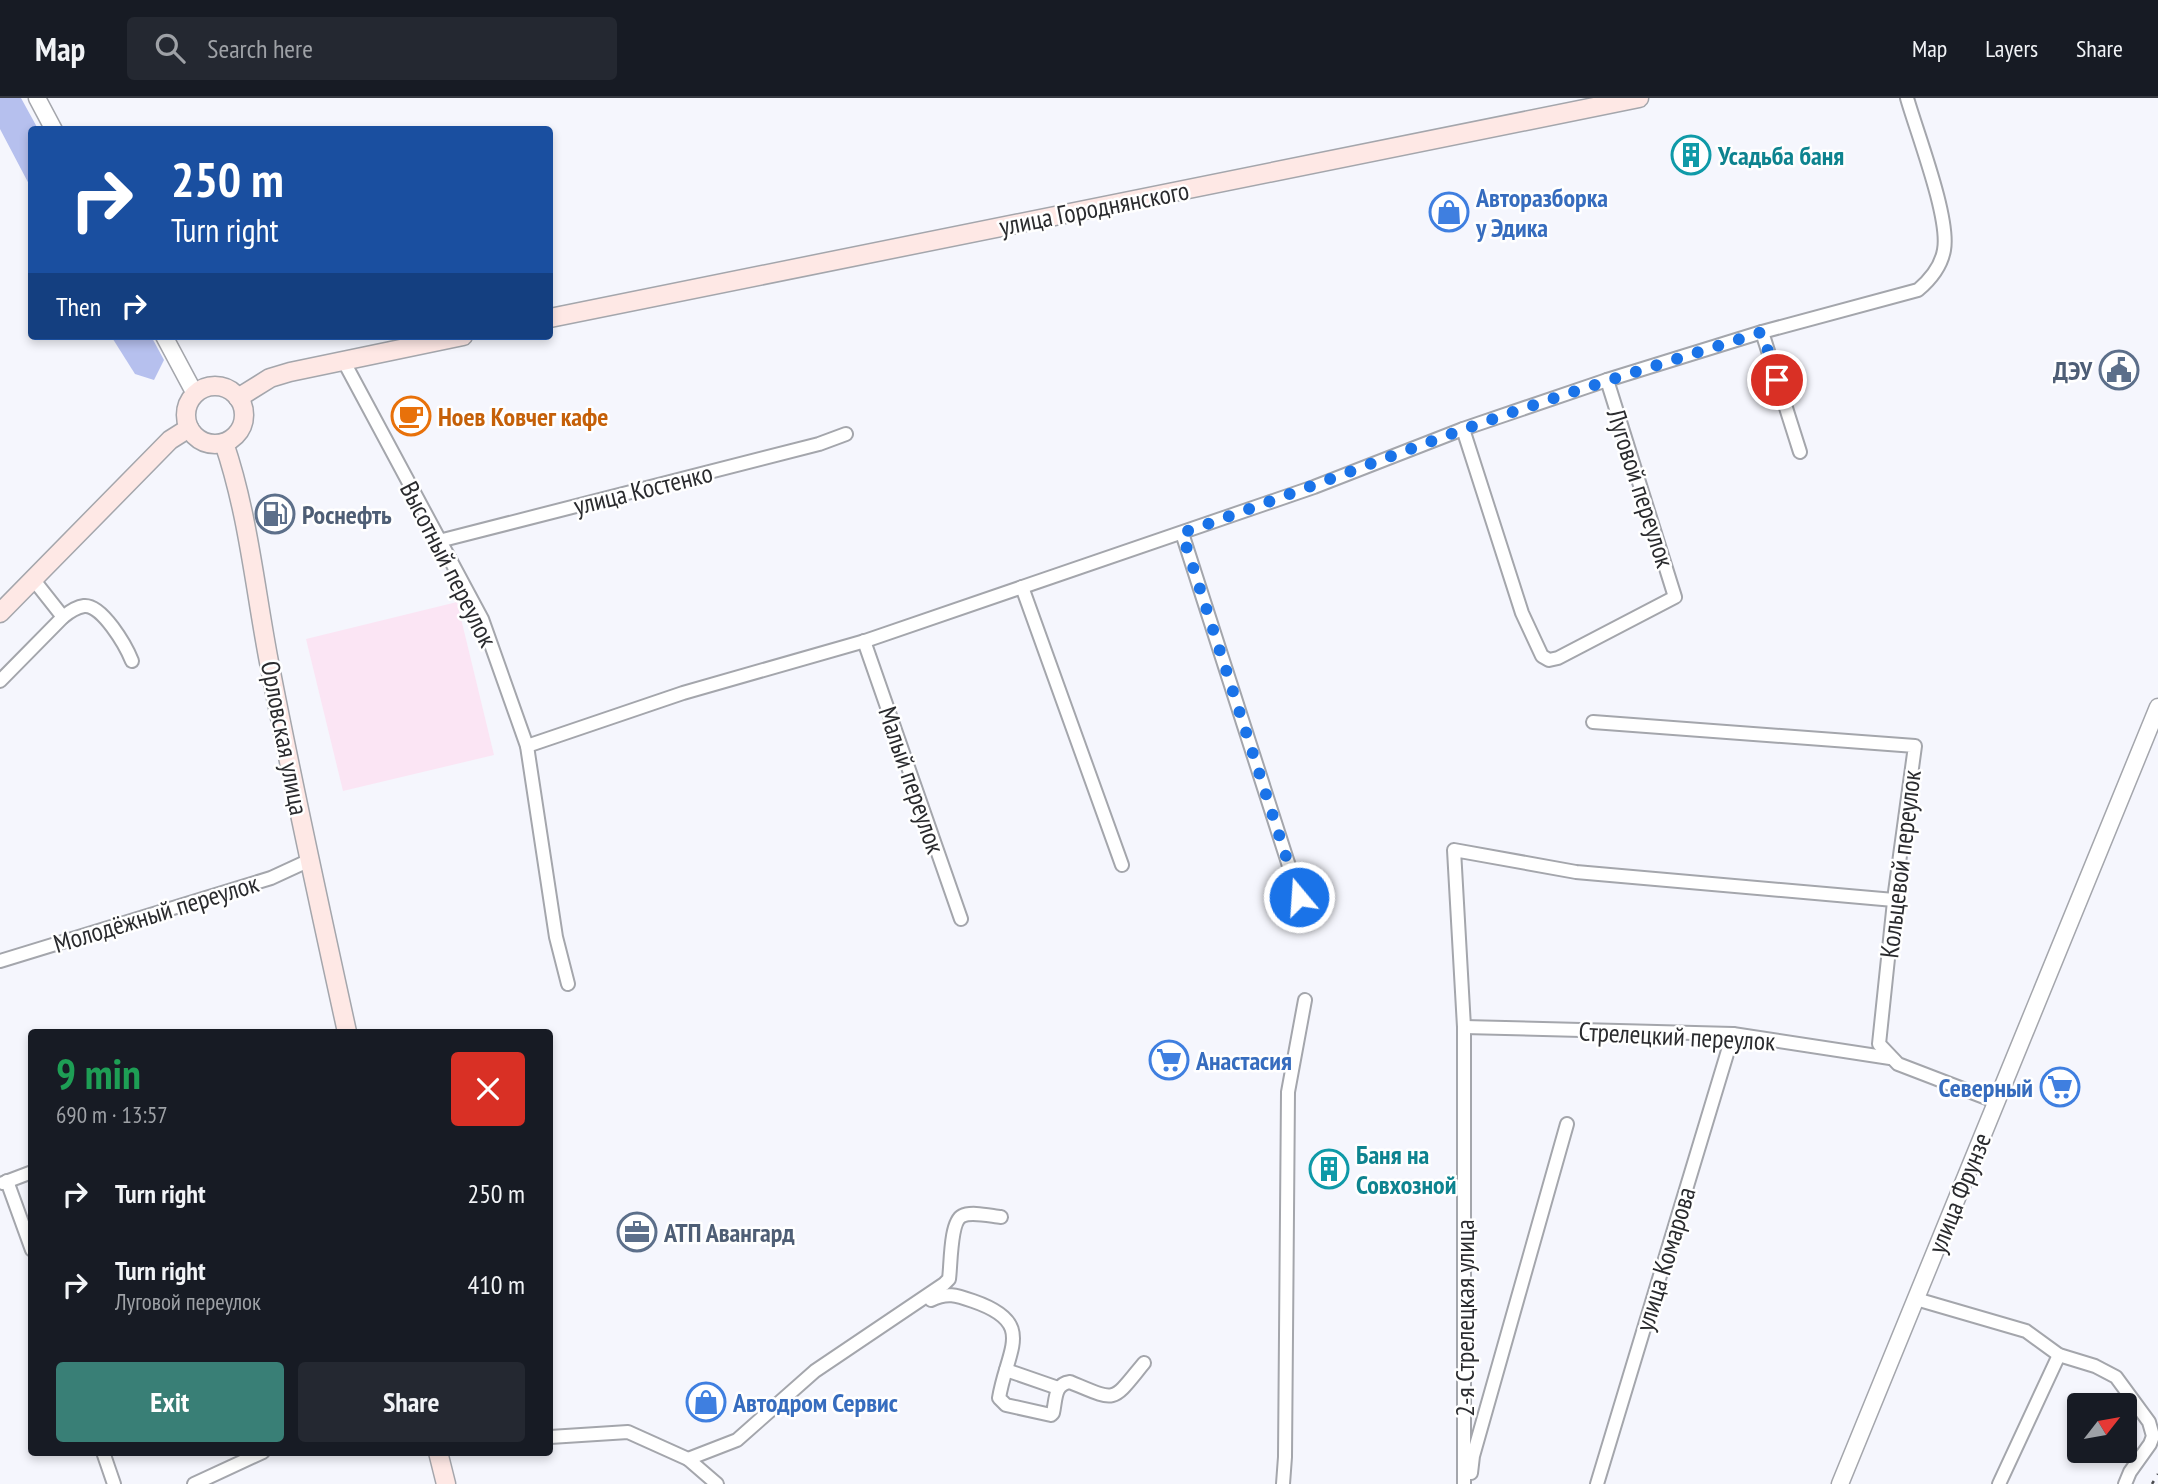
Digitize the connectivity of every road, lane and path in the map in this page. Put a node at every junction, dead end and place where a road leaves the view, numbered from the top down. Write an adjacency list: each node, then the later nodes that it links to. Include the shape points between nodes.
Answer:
1 (37, 98): 4 (street)
2 (1639, 98): 5 (main road, улица Городнянского)
3 (1907, 98): 6 (street, via 1940,210 1944,249 1935,272 1918,290)
4 (52, 126)
5 (553, 317)
6 (1762, 332): 10 (street); 17 (street)
7 (166, 340): 11 (street)
8 (443, 340): 9 (main road)
9 (343, 360): 12 (main road, via 270,378); 19 (street, Высотный переулок)
10 (1607, 380): 14 (street); 14 (street, Луговой переулок, via 1675,597 1558,658 1542,656 1522,613)
11 (195, 394): 12 (main road, via 216,386); 13 (main road, via 187,407)
12 (238, 398): 16 (main road, via 243,409 241,427)
13 (188, 428): 16 (main road, via 201,441); 20 (main road, via 170,440)
14 (1464, 429): 18 (street)
15 (846, 434): 19 (street, улица Костенко)
16 (224, 443): 30 (main road, Орловская улица)
17 (1800, 452)
18 (1182, 533): 21 (street); 32 (street)
19 (439, 541): 29 (street, Высотный переулок, via 482,619)
20 (33, 579): 22 (main road); 23 (street)
21 (1022, 587): 24 (street); 31 (street)
22 (0, 612)
23 (63, 617): 25 (street, via 72,610 92,607 118,635); 26 (street)
24 (864, 641): 29 (street, via 683,693); 34 (street, Малый переулок)
25 (132, 661)
26 (0, 681)
27 (2158, 707): 42 (street, улица Фрунзе)
28 (1593, 722): 33 (street, Кольцевой переулок, via 1915,746)
29 (527, 746): 36 (street, Высотный переулок, via 556,937)
30 (310, 860): 35 (street, Молодёжный переулок, via 271,878); 39 (main road, Орловская улица)
31 (1122, 865)
32 (1299, 897)
33 (1894, 900): 38 (street, 2-я Стрелецкая улица, via 1576,872 1454,850); 41 (street, Кольцевой переулок, via 1879,1037)
34 (961, 919)
35 (0, 961)
36 (568, 984)
37 (1305, 1000): 63 (street, via 1288,1092)
38 (1464, 1027): 40 (street, Стрелецкий переулок); 64 (street, 2-я Стрелецкая улица)
39 (346, 1029)
40 (1733, 1034): 41 (street, Стрелецкий переулок); 66 (street, улица Комарова)
41 (1890, 1058): 42 (street)
42 (1997, 1102): 50 (street, улица Фрунзе)
43 (1567, 1124): 65 (street, 2-я Стрелецкая улица)
44 (28, 1174): 45 (street)
45 (4, 1183): 47 (street)
46 (1001, 1217): 48 (street, via 968,1214 958,1219)
47 (28, 1240)
48 (949, 1279): 49 (street); 51 (street)
49 (956, 1294): 51 (street); 54 (street, via 988,1306 1011,1324 1013,1347)
50 (1916, 1299): 52 (street, via 2026,1331); 67 (street, улица Фрунзе)
51 (918, 1303): 59 (street, via 815,1371 737,1440)
52 (2059, 1355): 68 (street); 69 (street, via 2116,1377 2149,1422 2152,1440)
53 (1144, 1363): 55 (street, via 1112,1396 1070,1382)
54 (1006, 1370): 55 (street); 55 (street, via 1000,1394 1006,1405 1051,1415)
55 (1058, 1388)
56 (553, 1437): 59 (street, via 628,1432)
57 (104, 1456): 60 (street)
58 (238, 1457): 61 (street)
59 (688, 1459): 62 (street)
60 (114, 1484)
61 (194, 1484)
62 (717, 1484)
63 (1283, 1484)
64 (1464, 1484)
65 (1469, 1484)
66 (1597, 1484)
67 (1840, 1484)
68 (1999, 1484)
69 (2125, 1484)

